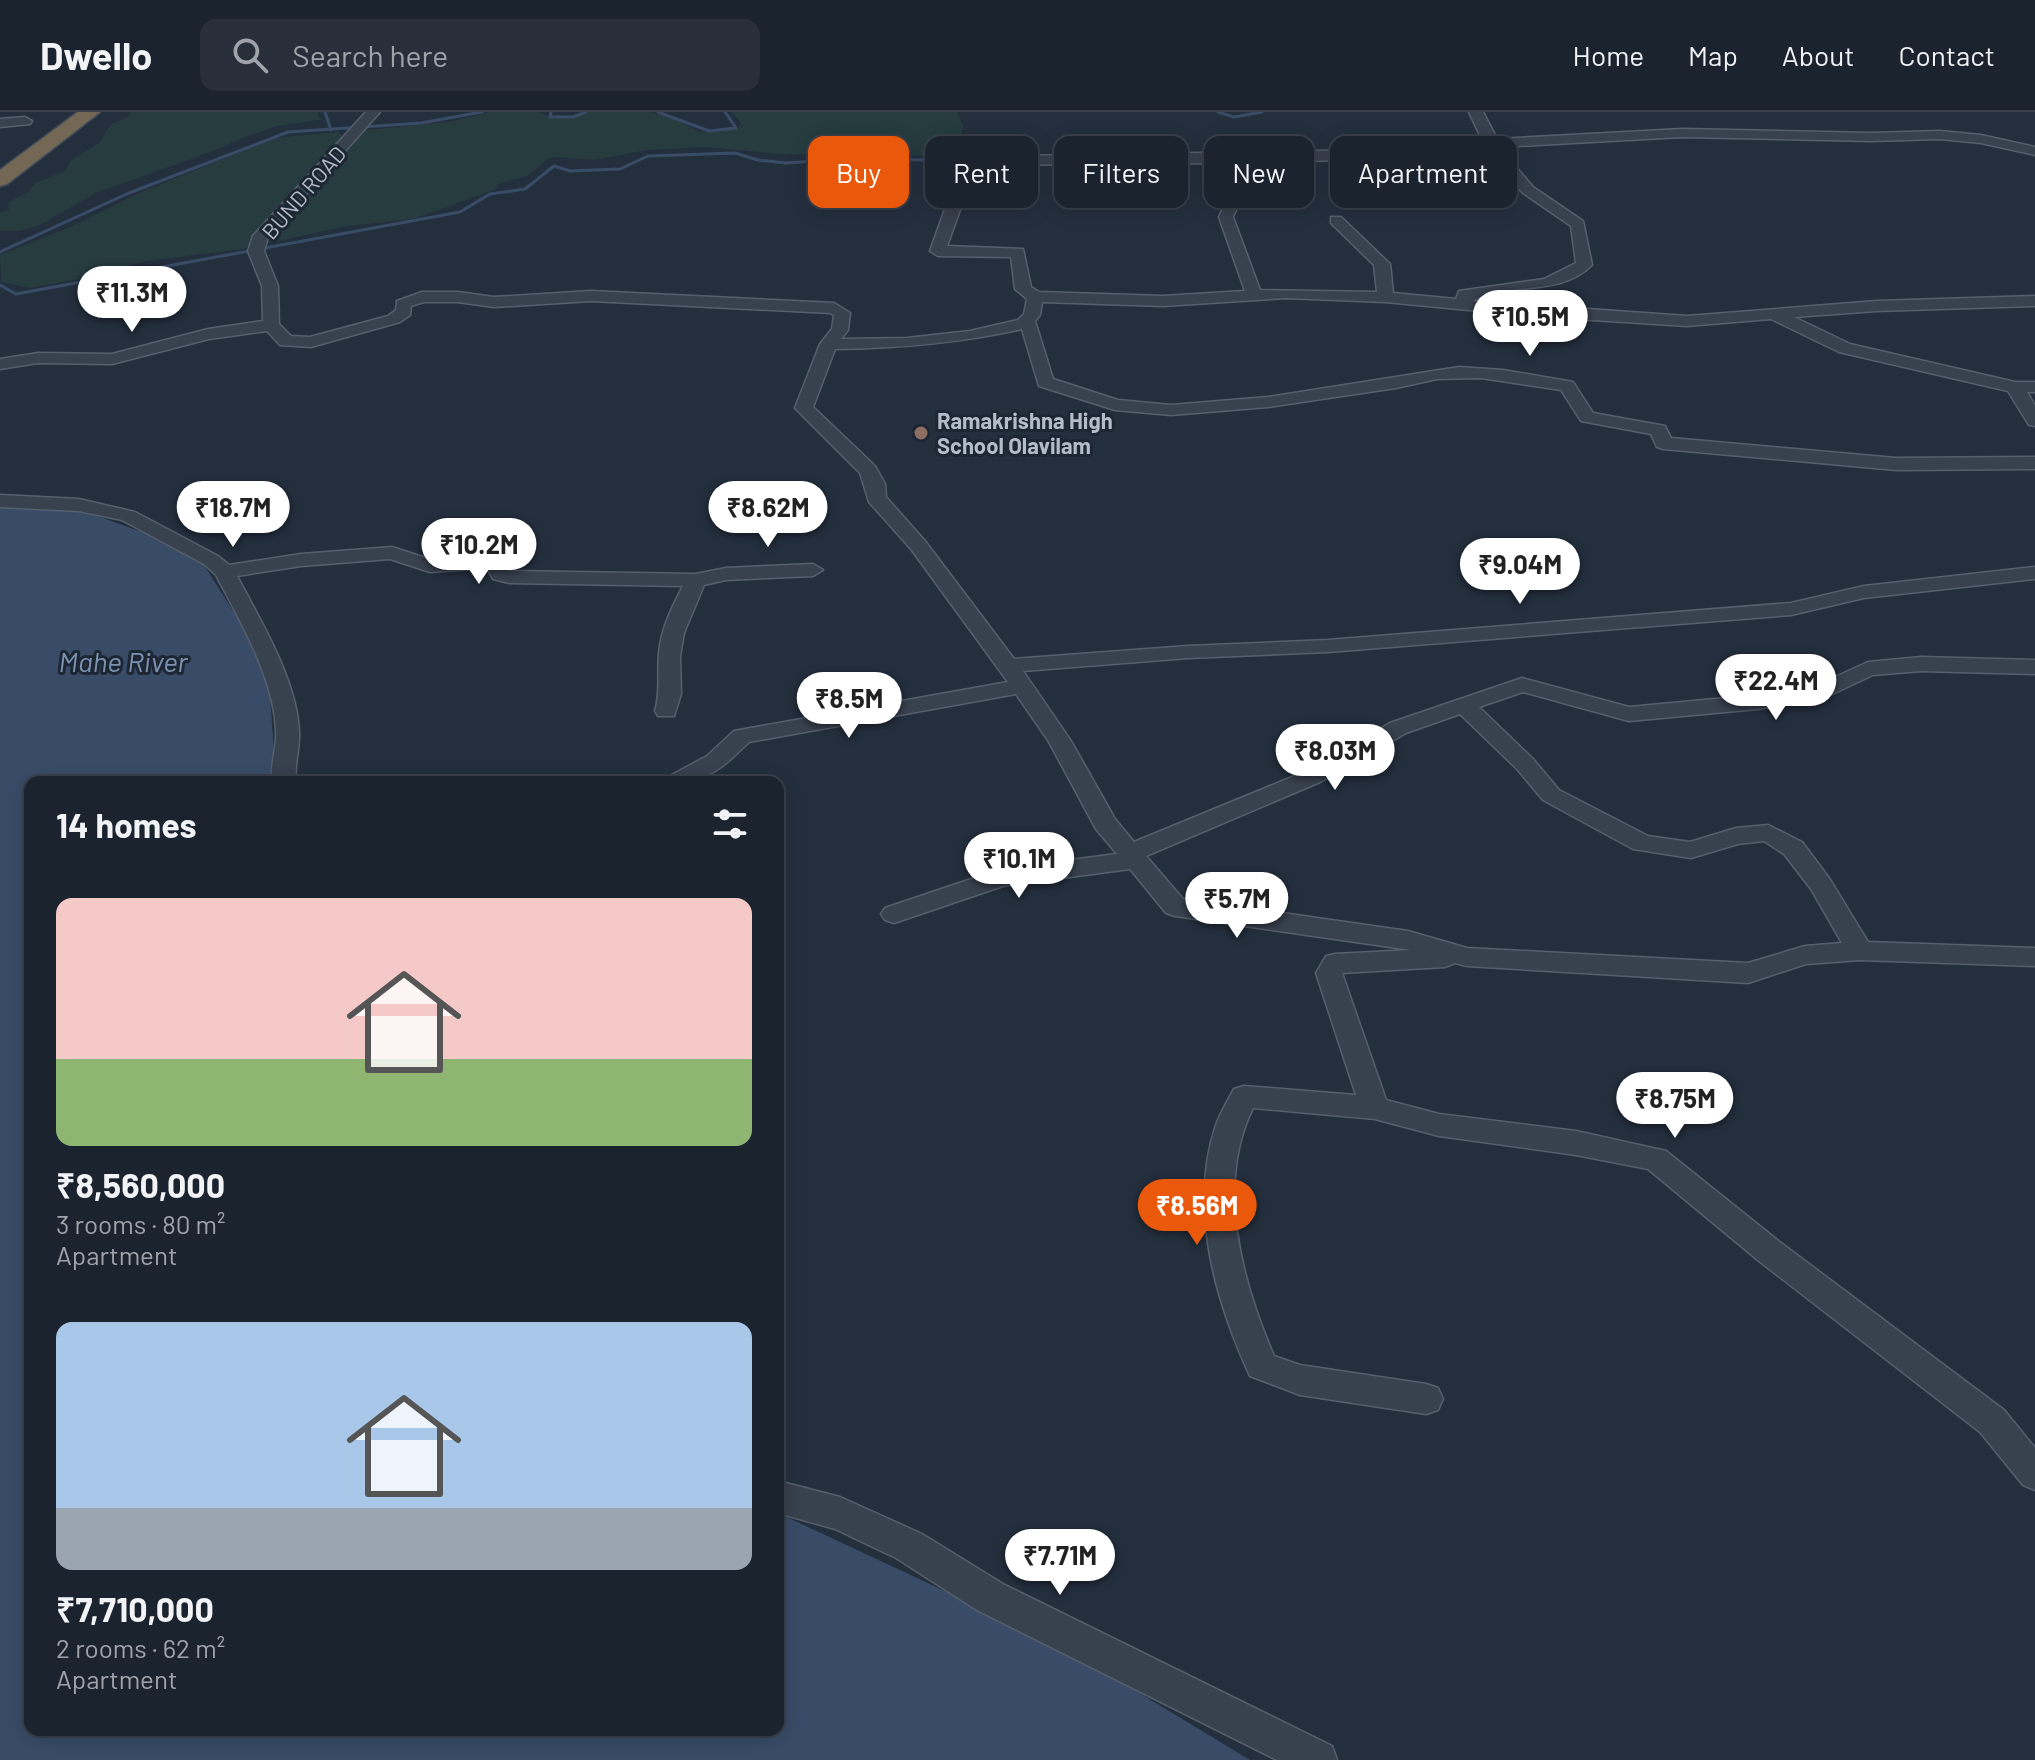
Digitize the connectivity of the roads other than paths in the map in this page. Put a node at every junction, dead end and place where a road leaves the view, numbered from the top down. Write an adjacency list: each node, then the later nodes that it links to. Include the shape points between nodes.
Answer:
1 (62, 112): 11 (highway)
2 (90, 112): 13 (highway)
3 (373, 112): 23 (street, BUND ROAD, via 261,236 256,251 270,286)
4 (1476, 112): 7 (street)
5 (25, 121): 6 (street)
6 (0, 123)
7 (1487, 136)
8 (1517, 145): 9 (street, via 1660,132 1927,134 1986,139)
9 (2035, 151)
10 (1204, 159): 17 (street, via 962,161 964,177 941,230 938,251 1018,252 1023,289)
11 (0, 160)
12 (1517, 177): 20 (street, via 1578,224 1584,265 1548,283 1465,294)
13 (0, 180)
14 (1230, 208): 16 (street, via 1226,217)
15 (1336, 220): 18 (street, via 1382,264)
16 (1254, 294): 17 (street, via 1163,301); 18 (street)
17 (1035, 297): 22 (street)
18 (1385, 297): 20 (street)
19 (2035, 301): 21 (street)
20 (1466, 304): 21 (street, via 1673,320)
21 (1773, 314): 26 (street, via 1845,348)
22 (1027, 321): 24 (street, via 938,340); 29 (street, via 1045,382 1126,407 1216,407 1415,376 1473,374 1567,386 1587,417 1659,430 1663,443 1896,464)
23 (271, 325): 24 (street, via 286,341 304,343 394,319 404,312 403,304 422,297 494,302 641,297 834,308 842,313 840,330); 25 (street, via 186,339 128,356)
24 (828, 344): 36 (street, via 804,408 868,470 876,498 918,545)
25 (0, 364)
26 (2015, 387): 27 (street); 28 (street)
27 (2035, 387)
28 (2035, 421)
29 (2035, 463)
30 (0, 501): 32 (street, via 79,505 128,516)
31 (813, 570): 34 (street)
32 (225, 572): 34 (street, via 392,553 430,566 489,562 509,577); 39 (street, via 273,665 288,733)
33 (2035, 573): 36 (street, via 1864,592 1791,609 1188,652)
34 (696, 580): 38 (street, via 670,650 671,698)
35 (2035, 667): 37 (street, via 1921,664 1868,669 1826,690 1629,714 1522,685)
36 (1015, 676): 40 (street, via 742,736 715,761); 41 (street, via 1060,741 1105,823)
37 (1464, 705): 41 (street, via 1398,728 1312,777); 43 (street, via 1551,795 1642,843 1691,850 1768,833 1793,848)
38 (666, 711)
39 (283, 776)
40 (687, 776)
41 (1133, 857): 42 (street, via 1001,878); 44 (street, via 1175,907 1408,940)
42 (894, 914)
43 (1860, 951): 44 (street, via 1805,955 1748,973); 45 (street)
44 (1467, 957): 46 (street, via 1331,967 1335,998)
45 (2035, 957)
46 (1375, 1108): 47 (street, via 1244,1097 1232,1123 1221,1175 1230,1280 1262,1366 1300,1380); 48 (street, via 1439,1125 1656,1159 1992,1421)
47 (1426, 1399)
48 (2035, 1474)
49 (784, 1499): 50 (street, via 840,1514 909,1546 990,1597)
50 (1318, 1760)

